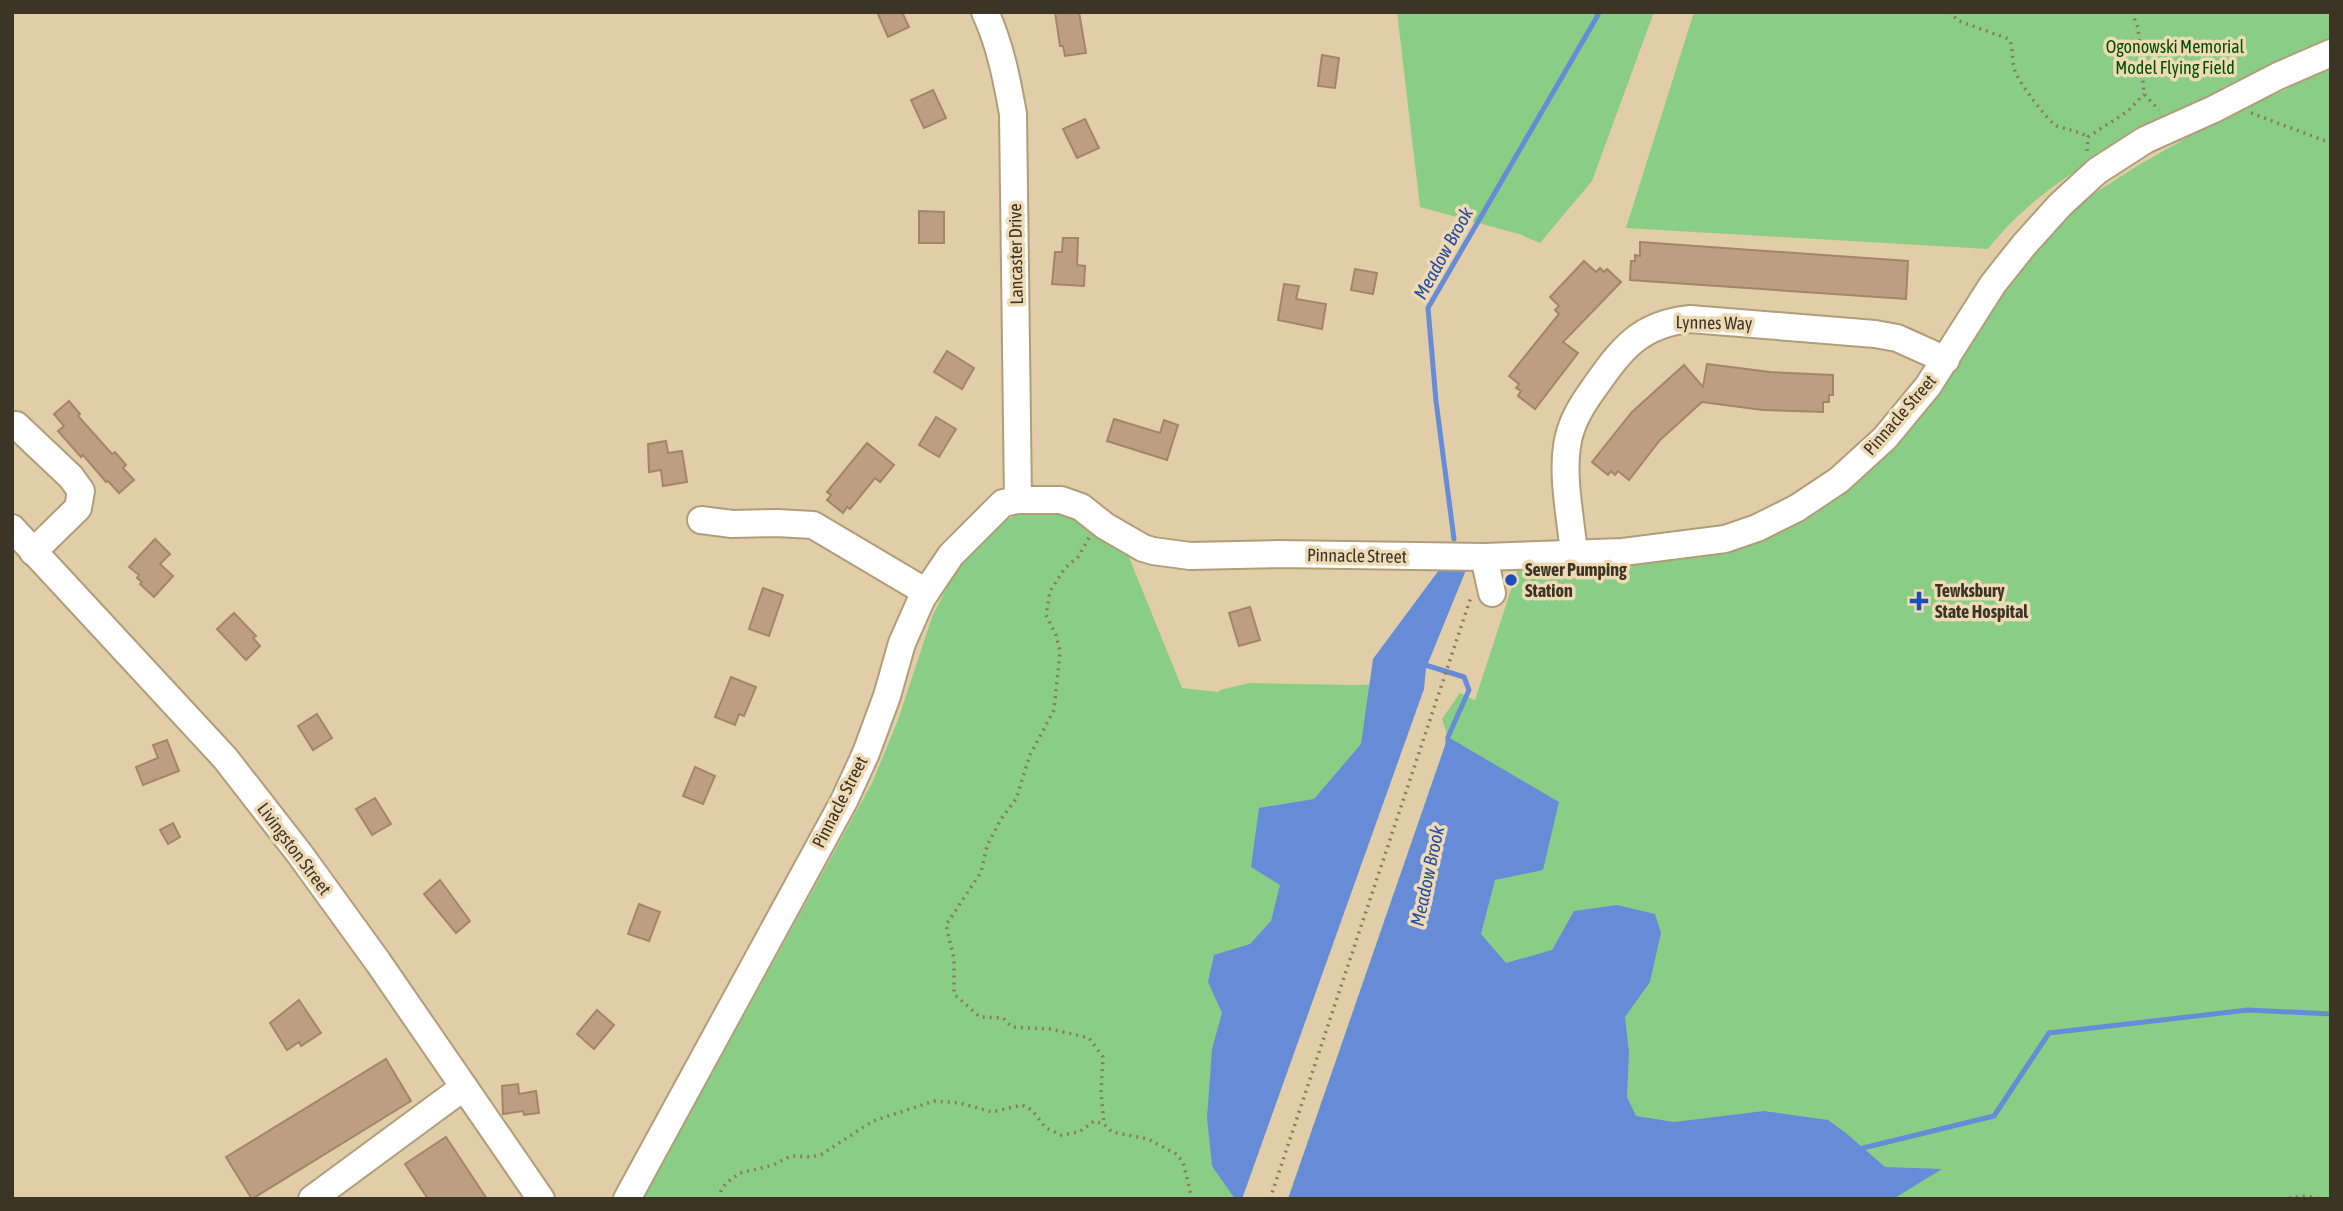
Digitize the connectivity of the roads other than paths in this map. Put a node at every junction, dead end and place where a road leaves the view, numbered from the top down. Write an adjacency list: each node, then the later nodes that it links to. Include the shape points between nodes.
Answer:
1 (985, 12): 5 (street, Lancaster Drive, via 1007,76 1013,114)
2 (2331, 53): 3 (street, Pinnacle Street, via 2145,140 2097,171 2024,245 1993,284)
3 (1946, 360): 9 (street, Pinnacle Street, via 1885,438 1839,480 1797,508 1725,539); 9 (street, Lynnes Way, via 1897,338 1875,334 1690,319 1646,331 1613,360 1569,434 1566,468)
4 (12, 425): 8 (street, via 81,491 78,508)
5 (1018, 500): 10 (street, Pinnacle Street, via 1061,500 1080,507 1153,551); 11 (street, Pinnacle Street, via 1003,503 986,518 951,555)
6 (701, 520): 11 (street, via 813,525)
7 (12, 528): 8 (street, Livingston Street)
8 (33, 552): 13 (street, Livingston Street, via 225,758 372,953)
9 (1574, 554): 10 (street, Pinnacle Street)
10 (1484, 557): 12 (street)
11 (926, 592): 16 (street, Pinnacle Street, via 902,643 878,719 844,801)
12 (1481, 595)
13 (464, 1087): 14 (street); 15 (street, Livingston Street)
14 (326, 1196)
15 (541, 1199)
16 (627, 1199)

